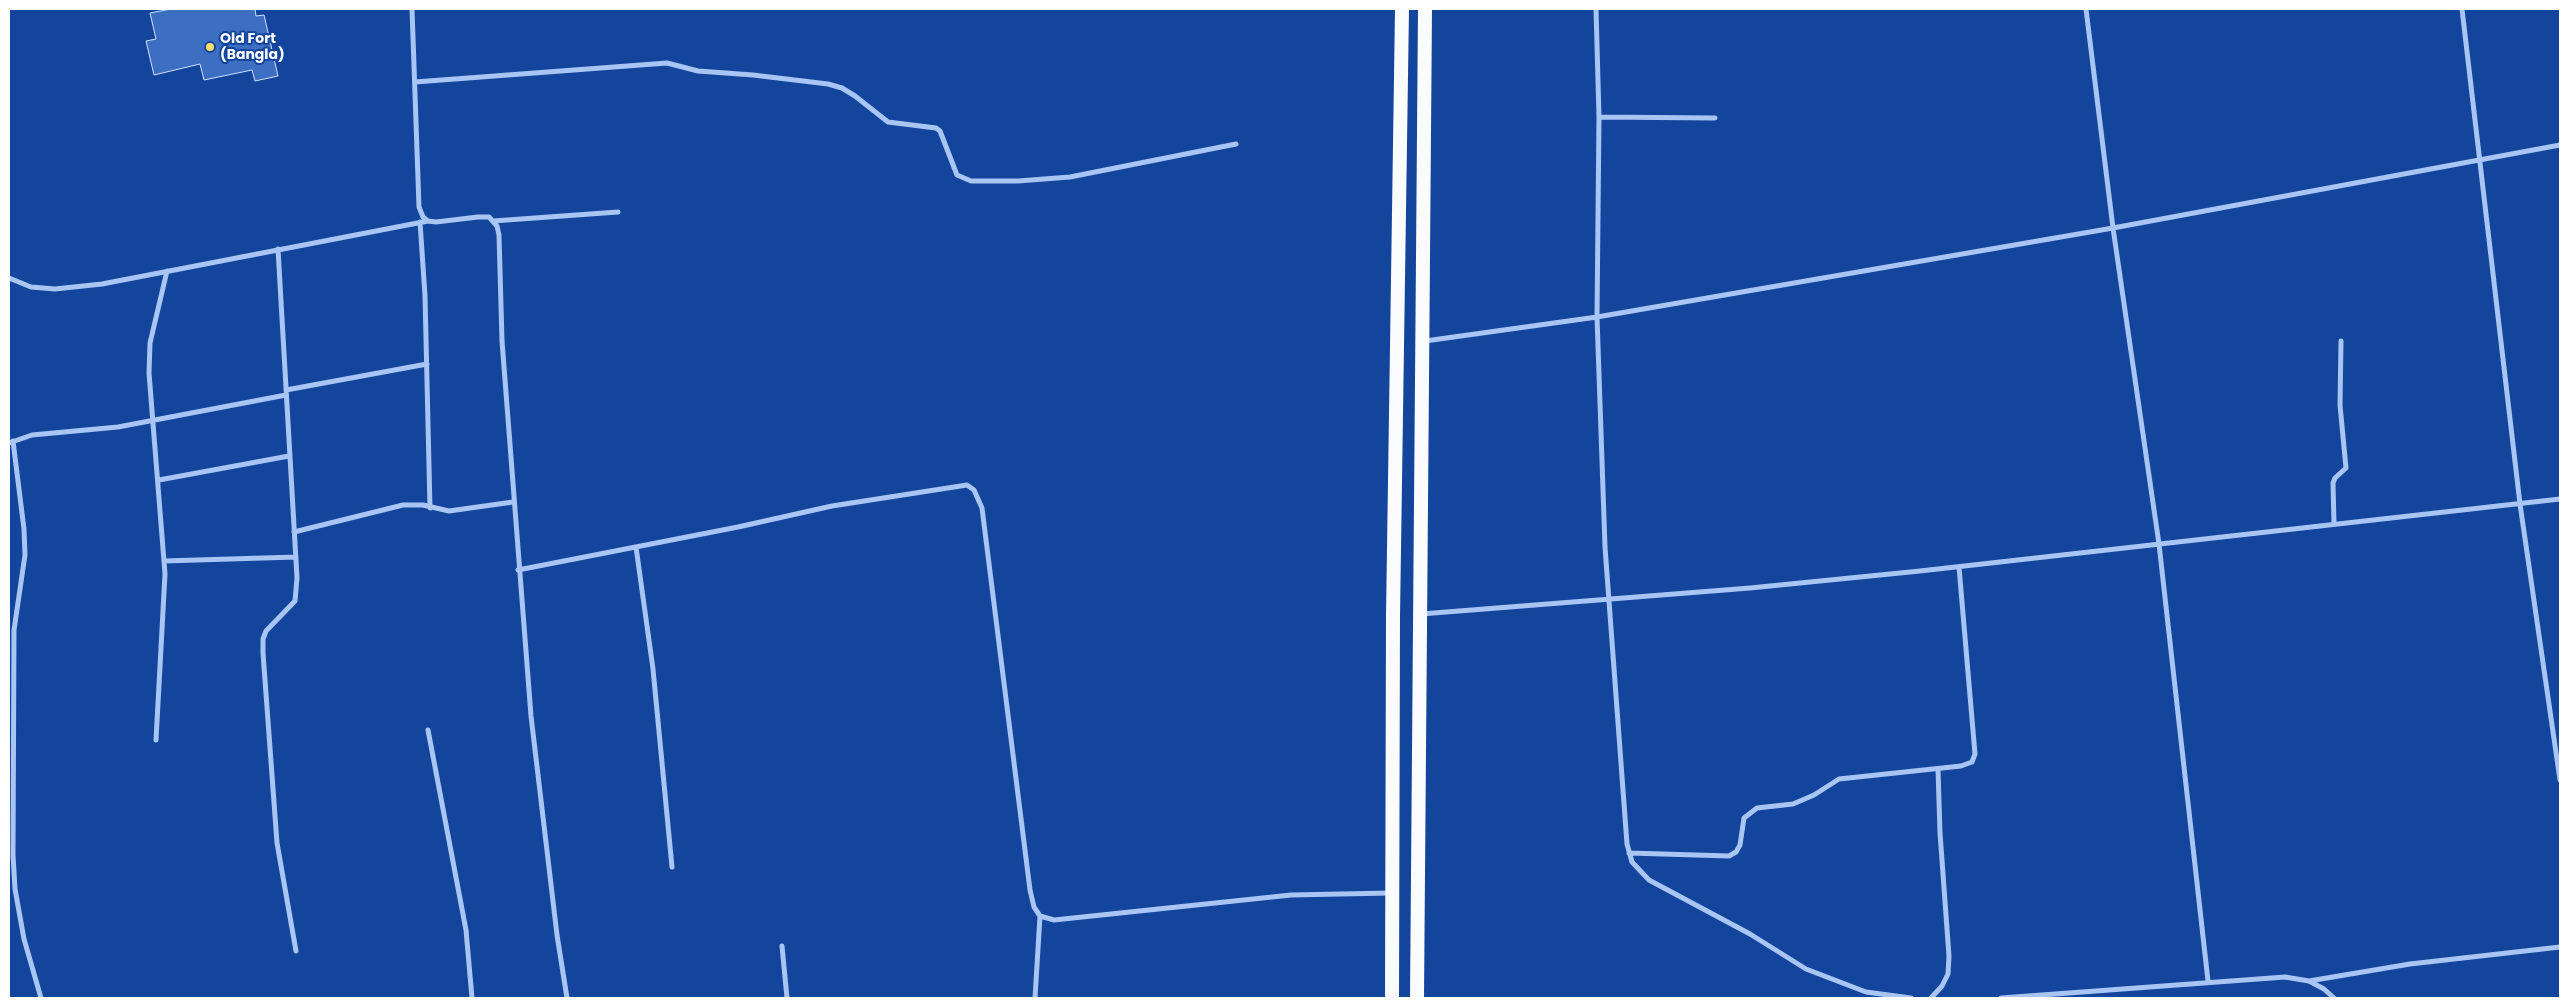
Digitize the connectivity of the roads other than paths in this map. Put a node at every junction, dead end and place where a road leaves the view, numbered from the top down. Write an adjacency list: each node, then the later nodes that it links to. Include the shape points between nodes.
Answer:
1 (412, 9): 7 (street)
2 (1402, 9): 50 (highway, via 1393,607)
3 (1425, 9): 22 (highway)
4 (1596, 9): 8 (street)
5 (2086, 9): 17 (street)
6 (2462, 9): 12 (street)
7 (415, 82): 10 (street, via 667,64 698,71 828,84 856,96 888,122 940,130 957,175 971,180 1018,182 1070,177); 14 (street, via 419,207)
8 (1598, 117): 9 (street); 21 (street)
9 (1715, 118)
10 (1236, 144)
11 (2560, 146): 12 (street)
12 (2480, 159): 17 (street); 32 (street)
13 (618, 212): 15 (street)
14 (428, 221): 15 (street, via 489,217); 16 (street)
15 (494, 221): 31 (street, via 499,235 502,340)
16 (420, 222): 18 (street); 24 (street)
17 (2113, 228): 21 (street); 36 (street)
18 (278, 249): 19 (street); 25 (street)
19 (167, 271): 20 (street, via 102,284 55,289 31,287); 26 (street, via 150,343 149,373)
20 (9, 278)
21 (1597, 317): 22 (street); 42 (street, via 1605,547)
22 (1422, 341): 43 (highway)
23 (2341, 341): 34 (street, via 2340,405 2346,468 2333,483)
24 (427, 364): 25 (street); 33 (street)
25 (286, 393): 26 (street); 28 (street)
26 (154, 419): 27 (street, via 118,427 32,435); 29 (street)
27 (11, 442): 57 (street, via 24,529 24,555 14,630 13,855 24,940)
28 (289, 456): 29 (street); 35 (street)
29 (158, 480): 39 (street)
30 (2560, 499): 32 (street)
31 (513, 502): 33 (street, via 449,511); 41 (street)
32 (2520, 504): 34 (street); 47 (street)
33 (430, 508): 35 (street, via 402,505)
34 (2334, 524): 36 (street)
35 (294, 532): 38 (street)
36 (2159, 544): 40 (street); 55 (street)
37 (636, 547): 41 (street); 49 (street, via 653,669); 51 (street, via 832,506 956,486 974,490 982,508 1030,890)
38 (296, 557): 39 (street); 54 (street, via 294,601 266,631 263,653 277,843)
39 (164, 561): 45 (street)
40 (1959, 567): 42 (street); 46 (street, via 1975,754 1967,764)
41 (518, 570): 59 (street, via 531,716)
42 (1610, 598): 43 (street); 48 (street)
43 (1418, 614): 63 (highway)
44 (428, 730): 58 (street, via 466,930)
45 (156, 740)
46 (1938, 768): 48 (street, via 1839,779 1793,804 1757,808 1744,818 1740,845 1729,856); 65 (street, via 1949,956 1948,974)
47 (2560, 780)
48 (1629, 853): 64 (street, via 1632,862 1650,880 1806,968 1866,992)
49 (672, 867)
50 (1393, 893): 51 (street, via 1291,895 1054,920); 62 (highway)
51 (1040, 916): 61 (street)
52 (782, 946): 60 (street)
53 (2560, 947): 56 (street, via 2410,964)
54 (296, 951)
55 (2208, 982): 56 (street, via 2285,978); 66 (street)
56 (2309, 982): 67 (street)
57 (41, 998)
58 (472, 998)
59 (567, 998)
60 (787, 998)
61 (1035, 998)
62 (1392, 998)
63 (1417, 998)
64 (1911, 998)
65 (1931, 998)
66 (2001, 998)
67 (2334, 998)

